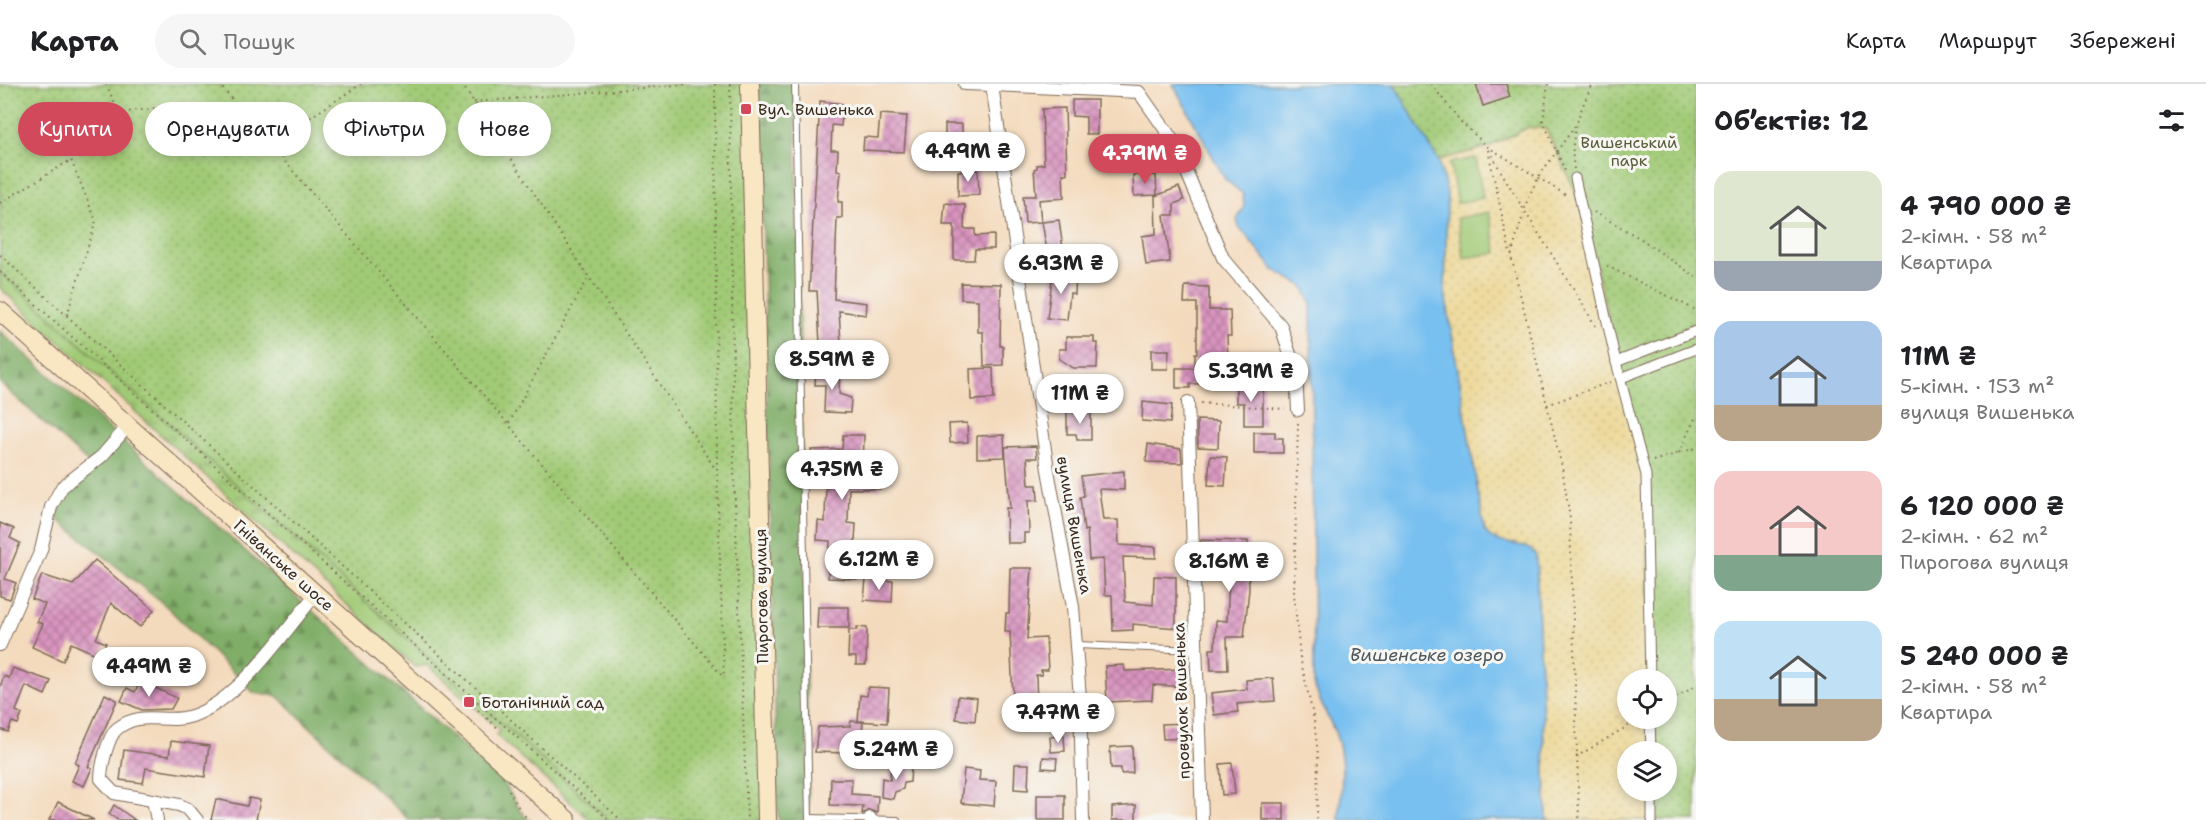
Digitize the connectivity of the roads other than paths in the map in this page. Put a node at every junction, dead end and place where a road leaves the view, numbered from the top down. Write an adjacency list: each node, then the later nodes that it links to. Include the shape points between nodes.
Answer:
1 (750, 84): 27 (main road, Пирогова вулиця)
2 (795, 84): 22 (lane)
3 (965, 84): 4 (street)
4 (992, 85): 5 (street); 17 (street, вулиця Вишенька)
5 (1139, 88): 13 (street, via 1174,142 1223,258 1281,326 1296,373)
6 (1571, 175): 10 (street, via 1582,205)
7 (0, 311): 14 (main road, Гніванське шосе)
8 (1696, 331): 10 (street)
9 (1696, 349): 11 (street)
10 (1616, 362): 11 (street)
11 (1621, 378): 19 (street, via 1647,486)
12 (1188, 402): 18 (street, провулок Вишенька)
13 (1298, 410)
14 (128, 426): 15 (main road, Гніванське шосе); 16 (street, via 102,456 62,487 51,507 41,550)
15 (316, 594): 20 (street, via 246,677 216,703 178,719 134,717 115,730 101,765 101,779 114,793); 26 (main road, Гніванське шосе)
16 (0, 645)
17 (1077, 645): 18 (lane); 29 (street, вулиця Вишенька)
18 (1195, 650): 30 (street, провулок Вишенька)
19 (1650, 669)
20 (153, 800): 24 (street); 25 (street, via 188,809)
21 (1652, 801): 31 (street)
22 (809, 819): 23 (lane)
23 (870, 819): 28 (lane)
24 (157, 820)
25 (197, 820)
26 (567, 820)
27 (766, 820)
28 (897, 820)
29 (1083, 820)
30 (1202, 820)
31 (1652, 820)

